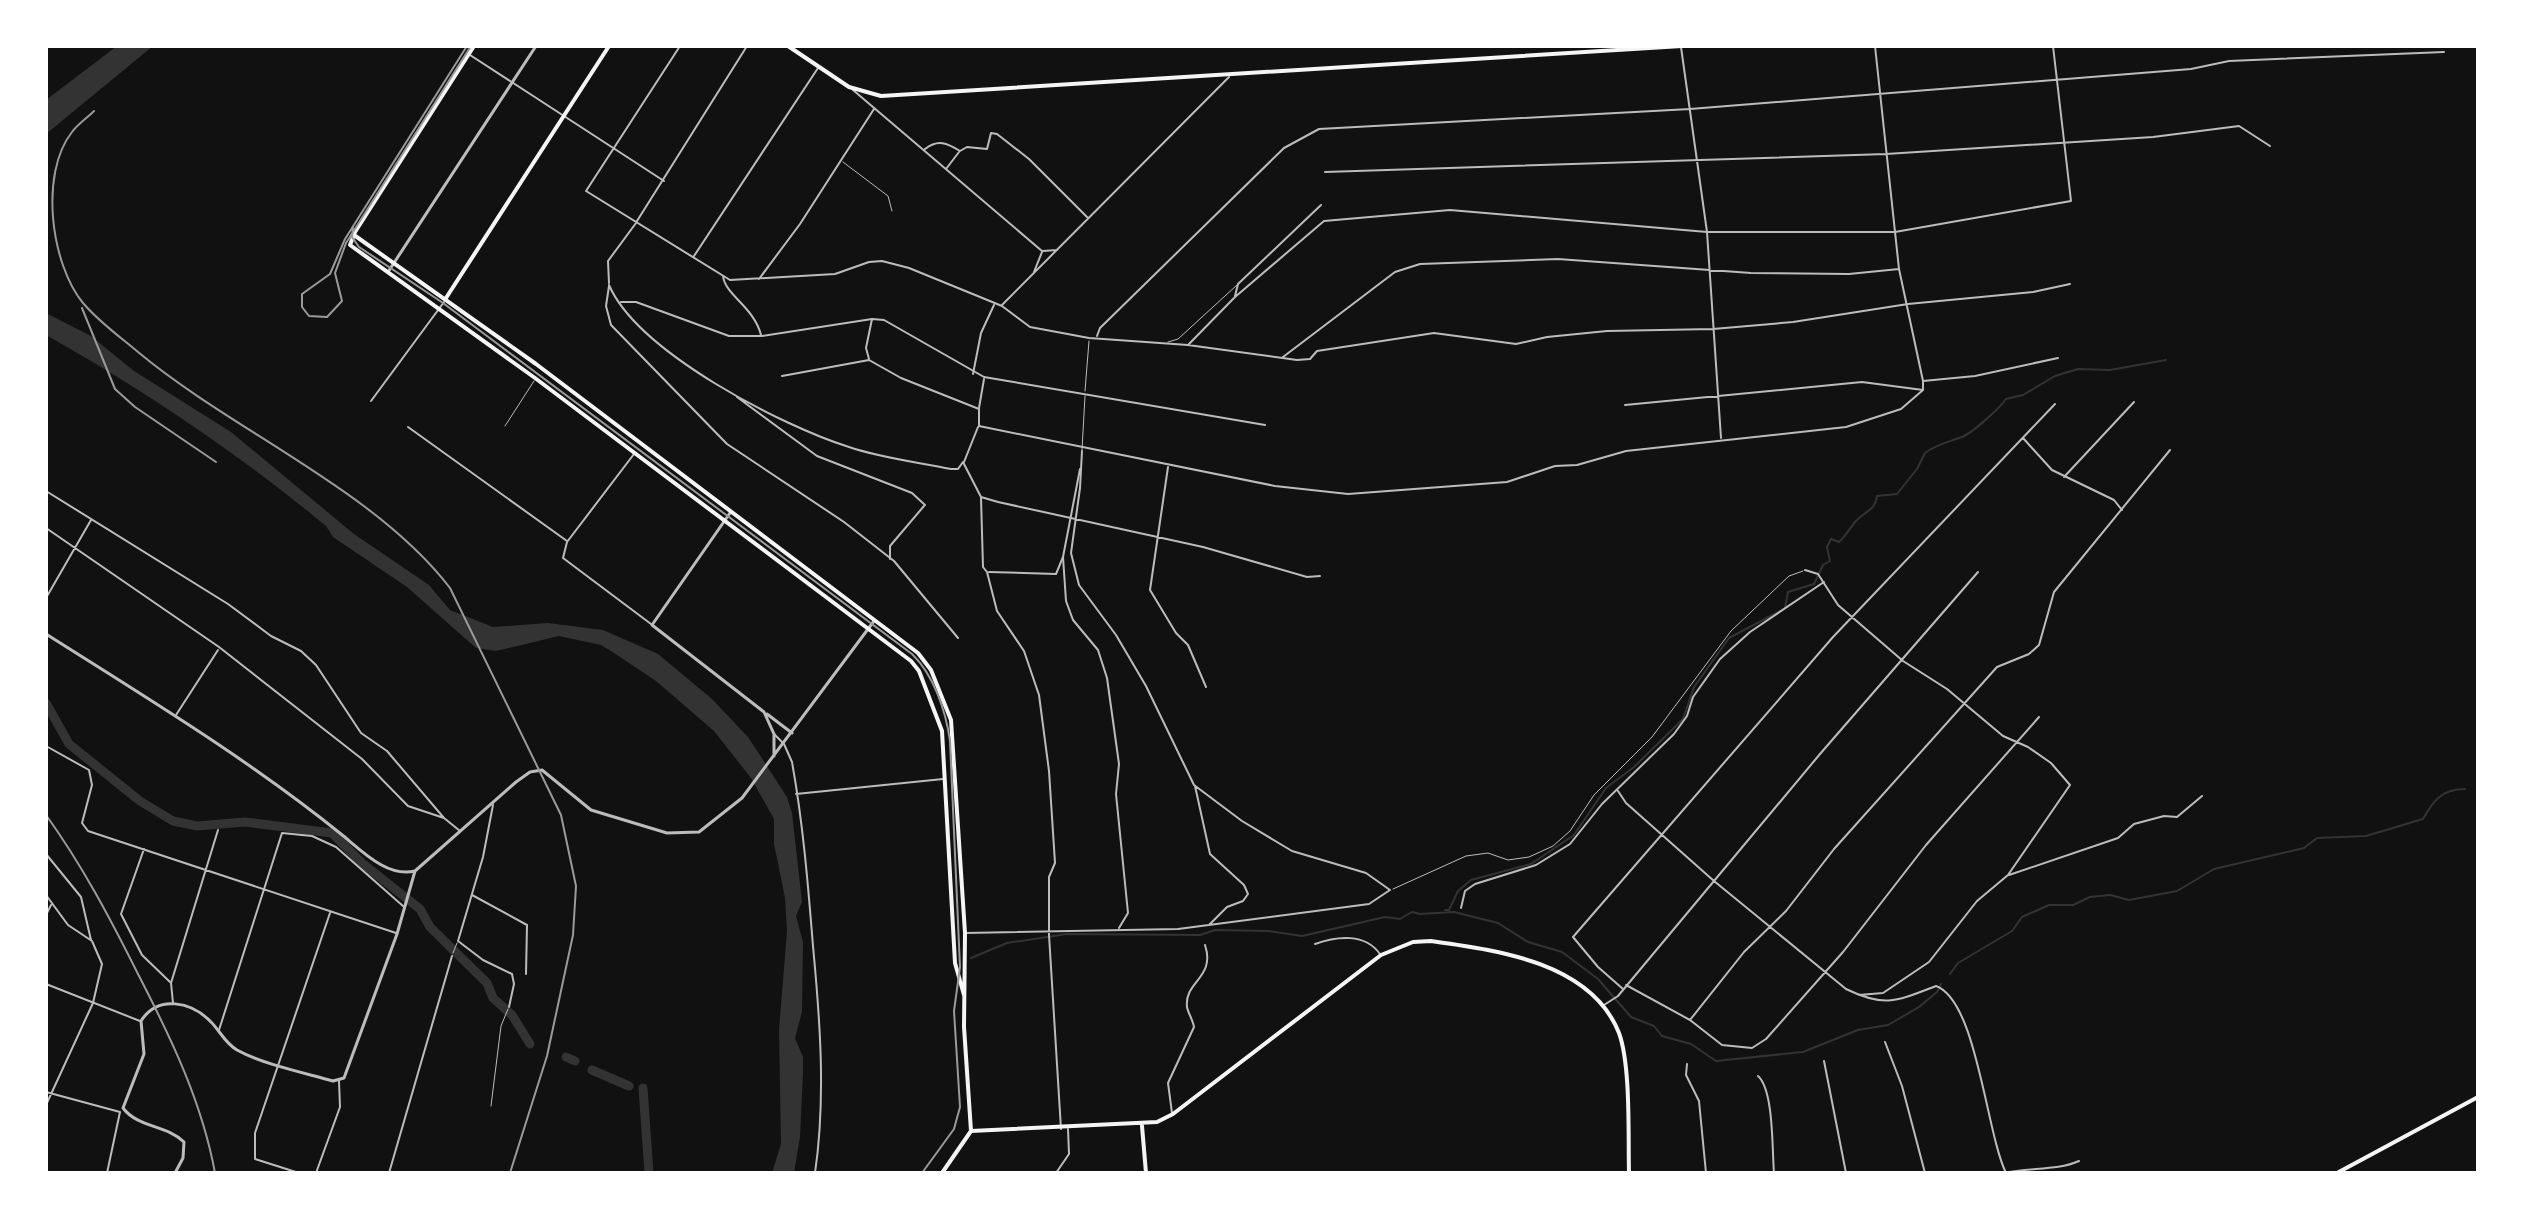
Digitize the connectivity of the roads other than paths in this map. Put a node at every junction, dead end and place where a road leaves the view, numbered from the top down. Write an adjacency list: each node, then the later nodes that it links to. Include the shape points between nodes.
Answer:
1 (474, 46): 11 (main road)
2 (536, 46): 15 (street)
3 (609, 46): 20 (main road)
4 (680, 46): 23 (street)
5 (747, 46): 31 (street)
6 (788, 46): 12 (main road)
7 (1681, 46): 13 (main road); 19 (street)
8 (1875, 46): 17 (street)
9 (2053, 46): 14 (street)
10 (2444, 52): 14 (street, via 2229,61)
11 (468, 54): 15 (street); 38 (main road)
12 (819, 67): 16 (main road); 41 (street)
13 (1233, 72): 16 (main road, via 897,95); 34 (street)
14 (2057, 80): 17 (street); 21 (street)
15 (512, 83): 20 (street); 42 (street)
16 (849, 87): 18 (street)
17 (1881, 95): 19 (street); 26 (street)
18 (875, 108): 24 (street); 28 (street)
19 (1690, 109): 27 (street); 63 (street, via 1319,129 1284,148 1100,328)
20 (562, 116): 23 (street); 53 (main road)
21 (2062, 144): 22 (street, via 2239,126); 26 (street); 37 (street, via 2071,201)
22 (2270, 146)
23 (613, 149): 31 (street); 35 (street, via 586,191)
24 (924, 150): 25 (street, via 933,143 947,143); 29 (street)
25 (960, 151): 29 (street); 34 (street, via 987,149 991,133 997,134)
26 (1886, 154): 27 (street); 37 (street)
27 (1699, 158): 30 (street); 36 (street)
28 (841, 161): 33 (lane, via 888,196); 48 (street)
29 (946, 170): 40 (street)
30 (1325, 172)
31 (664, 181): 35 (street)
32 (1321, 205): 49 (street)
33 (892, 211)
34 (1088, 219): 39 (street)
35 (637, 222): 41 (street); 51 (street, via 608,261)
36 (1707, 232): 37 (street); 44 (street); 52 (street, via 1450,210 1324,221)
37 (1895, 232): 43 (street)
38 (354, 235): 42 (main road); 45 (main road, via 350,245)
39 (1058, 250): 40 (street); 46 (street)
40 (1042, 251): 46 (street)
41 (693, 257): 47 (street)
42 (395, 262): 45 (street); 53 (main road)
43 (1899, 269): 44 (street, via 1849,274); 55 (street)
44 (1709, 270): 60 (street); 66 (street, via 1558,259 1420,264 1395,272)
45 (388, 272): 58 (main road)
46 (1034, 273): 57 (street)
47 (723, 276): 48 (street); 61 (street, via 727,288 754,314)
48 (759, 280): 56 (street, via 835,274 882,261)
49 (1238, 284): 52 (street); 64 (lane, via 1178,339)
50 (2070, 284): 55 (street)
51 (609, 285): 54 (street); 109 (street, via 606,306 611,325 700,420)
52 (1235, 297): 65 (street)
53 (446, 298): 58 (street); 99 (main road)
54 (621, 302): 61 (street, via 650,306 729,336); 75 (street, via 683,362)
55 (1908, 304): 60 (street, via 1828,319); 73 (street)
56 (994, 305): 57 (street); 69 (street, via 981,333)
57 (1002, 306): 62 (street, via 1030,327)
58 (440, 308): 72 (main road); 78 (street)
59 (872, 319): 61 (street); 68 (street); 69 (street, via 884,320)
60 (1713, 329): 66 (street, via 1607,331 1516,344 1434,333 1317,351 1310,359); 76 (street)
61 (762, 336)
62 (1089, 338): 63 (street); 77 (lane)
63 (1096, 338): 64 (street)
64 (1162, 345): 65 (street)
65 (1188, 345): 66 (street)
66 (1282, 358)
67 (2058, 358): 73 (street)
68 (869, 360): 70 (street); 82 (street)
69 (973, 374): 71 (street)
70 (782, 376)
71 (984, 377): 77 (street); 82 (street)
72 (535, 378): 84 (lane); 91 (main road)
73 (1923, 381): 74 (street)
74 (1923, 390): 76 (street, via 1862,382 1763,395); 88 (street, via 1901,409 1846,427)
75 (733, 394): 92 (street, via 852,449 951,469); 109 (street, via 817,456 912,493 925,505 890,546)
76 (1717, 394): 81 (street); 88 (street)
77 (1085, 396): 83 (street); 89 (lane)
78 (371, 401)
79 (2134, 402): 95 (street)
80 (2055, 404): 87 (street)
81 (1625, 405)
82 (979, 409): 85 (street)
83 (1265, 425)
84 (505, 426)
85 (979, 426): 89 (street); 92 (street)
86 (408, 427): 106 (street)
87 (2022, 437): 95 (street); 116 (street)
88 (1721, 438): 93 (street, via 1626,451 1507,482 1348,494)
89 (1082, 450): 93 (street); 94 (street)
90 (2170, 450): 98 (street)
91 (635, 453): 103 (main road); 106 (street)
92 (963, 462): 97 (street)
93 (1168, 466): 105 (street)
94 (1080, 469): 100 (street); 101 (street)
95 (2064, 478): 98 (street, via 2102,493)
96 (46, 491): 102 (street)
97 (981, 497): 100 (street); 111 (street, via 980,556)
98 (2123, 511): 126 (street, via 2054,592 2039,645 1997,667)
99 (730, 513): 103 (street); 117 (main road)
100 (1069, 516): 101 (street); 108 (street)
101 (1076, 517): 105 (street); 124 (street, via 1071,553 1079,585)
102 (92, 519): 107 (street); 143 (street, via 301,651 361,733 387,751)
103 (726, 520): 118 (street); 119 (main road)
104 (46, 528): 107 (street)
105 (1156, 537): 113 (street); 125 (street, via 1150,590 1188,645)
106 (567, 542): 118 (street, via 563,558)
107 (74, 549): 115 (street); 122 (street)
108 (1063, 557): 111 (street, via 1056,574); 165 (street, via 1066,601 1073,620 1098,650 1107,678 1119,764 1116,794 1128,913)
109 (890, 559): 121 (street)
110 (1805, 570): 114 (street); 153 (lane, via 1789,576 1731,631 1659,728 1553,846 1508,860 1488,853 1466,856)
111 (987, 572): 164 (street, via 997,611 1024,651 1039,695 1055,863 1049,877)
112 (1978, 572): 123 (street)
113 (1320, 576)
114 (1825, 581): 116 (street); 139 (street, via 1720,659 1674,734)
115 (46, 598)
116 (1852, 619): 123 (street); 146 (street)
117 (874, 621): 119 (street); 166 (main road, via 925,662 951,720)
118 (652, 625): 128 (street)
119 (868, 630): 131 (street); 137 (main road, via 919,671 942,731)
120 (46, 634): 129 (street)
121 (958, 638)
122 (219, 647): 129 (street); 143 (street, via 362,759 408,806)
123 (1903, 661): 126 (street); 152 (street)
124 (1146, 686): 127 (street); 138 (street)
125 (1206, 687)
126 (1964, 704): 133 (street); 163 (street)
127 (1154, 705)
128 (764, 712): 131 (street); 132 (street)
129 (176, 716): 150 (street, via 265,775 372,858 400,872)
130 (2039, 717): 133 (street)
131 (792, 733): 134 (street)
132 (774, 734): 134 (street); 136 (street)
133 (2017, 741): 151 (street, via 2051,763 2070,785); 174 (street)
134 (784, 744): 136 (street); 140 (street)
135 (46, 746): 147 (street, via 89,770 92,785 82,823 88,831)
136 (772, 759): 142 (street, via 742,798 699,832 679,834 591,810 542,770 523,776)
137 (945, 779): 140 (street); 180 (main road, via 955,963)
138 (1194, 785): 153 (street, via 1292,851 1366,873); 162 (street, via 1210,854 1248,894)
139 (1618, 791): 146 (street); 159 (street, via 1570,844 1536,865 1475,884 1465,891)
140 (796, 794): 212 (street, via 819,1004)
141 (2202, 796): 151 (street, via 2177,817 2134,824 2118,838)
142 (493, 805): 145 (street); 156 (street)
143 (444, 818): 145 (street)
144 (218, 830): 149 (street)
145 (461, 832): 150 (street)
146 (1663, 835): 152 (street); 179 (street, via 1573,937)
147 (144, 848): 149 (street); 176 (street, via 121,914 142,955)
148 (46, 854): 168 (street, via 81,897)
149 (208, 870): 154 (street); 176 (street)
150 (415, 871): 158 (street)
151 (2008, 875): 181 (street, via 1977,901 1929,962 1883,993)
152 (1714, 881): 163 (street); 178 (street)
153 (1390, 890): 162 (street, via 1369,904)
154 (263, 892): 158 (street, via 282,833 312,836 336,847); 160 (street); 188 (street)
155 (46, 895): 157 (street)
156 (471, 895): 169 (street); 175 (street, via 527,925)
157 (52, 904): 161 (street); 168 (street, via 68,925)
158 (405, 907): 167 (street)
159 (1461, 908)
160 (330, 912): 167 (street); 191 (street)
161 (46, 915)
162 (1208, 926): 165 (street)
163 (1771, 928): 174 (street); 186 (street, via 1744,952)
164 (1050, 929): 165 (street); 166 (street); 203 (street)
165 (1119, 929)
166 (965, 933): 180 (main road)
167 (397, 934): 194 (street, via 347,1073)
168 (92, 941): 182 (street, via 102,964)
169 (458, 941): 173 (lane); 185 (street, via 512,974)
170 (1315, 944): 172 (street, via 1331,938 1363,939)
171 (1205, 945): 201 (street, via 1206,972 1187,1008 1194,1027 1168,1083)
172 (1381, 955): 184 (main road, via 1431,941 1514,956 1566,977); 201 (main road)
173 (452, 956): 211 (street)
174 (1825, 971): 181 (street); 186 (street, via 1752,1048 1722,1045)
175 (526, 974)
176 (171, 983): 183 (street)
177 (46, 984): 182 (street)
178 (1626, 985): 179 (street); 186 (street)
179 (1623, 989): 184 (street)
180 (964, 995): 205 (main road)
181 (1859, 995): 221 (street, via 1885,1003 1936,986 1955,999)
182 (93, 1003): 187 (street); 196 (street)
183 (173, 1003): 187 (street, via 152,1008); 188 (street, via 210,1020)
184 (1603, 1006): 216 (main road, via 1619,1033 1624,1065)
185 (509, 1007): 199 (lane, via 501,1026)
186 (1690, 1020)
187 (141, 1021): 200 (street, via 144,1054)
188 (219, 1031): 191 (street, via 236,1050)
189 (1885, 1042): 220 (street)
190 (1824, 1061): 219 (street)
191 (278, 1064): 194 (street); 209 (street, via 255,1133 255,1159)
192 (1687, 1064): 217 (street, via 1686,1075 1699,1101)
193 (1758, 1076): 218 (street, via 1768,1100)
194 (339, 1081): 210 (street, via 340,1107)
195 (46, 1092): 196 (street)
196 (51, 1093): 198 (street); 200 (street)
197 (2478, 1097): 222 (main road)
198 (46, 1105)
199 (491, 1106)
200 (122, 1110): 207 (street); 208 (street, via 184,1142)
201 (1173, 1114): 202 (main road)
202 (1142, 1126): 204 (main road); 215 (main road)
203 (1061, 1129): 204 (main road); 205 (main road)
204 (1068, 1129): 214 (street, via 1069,1154)
205 (971, 1131): 213 (main road)
206 (2079, 1161): 221 (street, via 2067,1167 2035,1166)
207 (107, 1173)
208 (175, 1173)
209 (299, 1173)
210 (316, 1173)
211 (389, 1173)
212 (815, 1173)
213 (942, 1173)
214 (1056, 1173)
215 (1146, 1173)
216 (1629, 1173)
217 (1706, 1173)
218 (1774, 1173)
219 (1846, 1173)
220 (1925, 1173)
221 (2005, 1173)
222 (2337, 1173)

